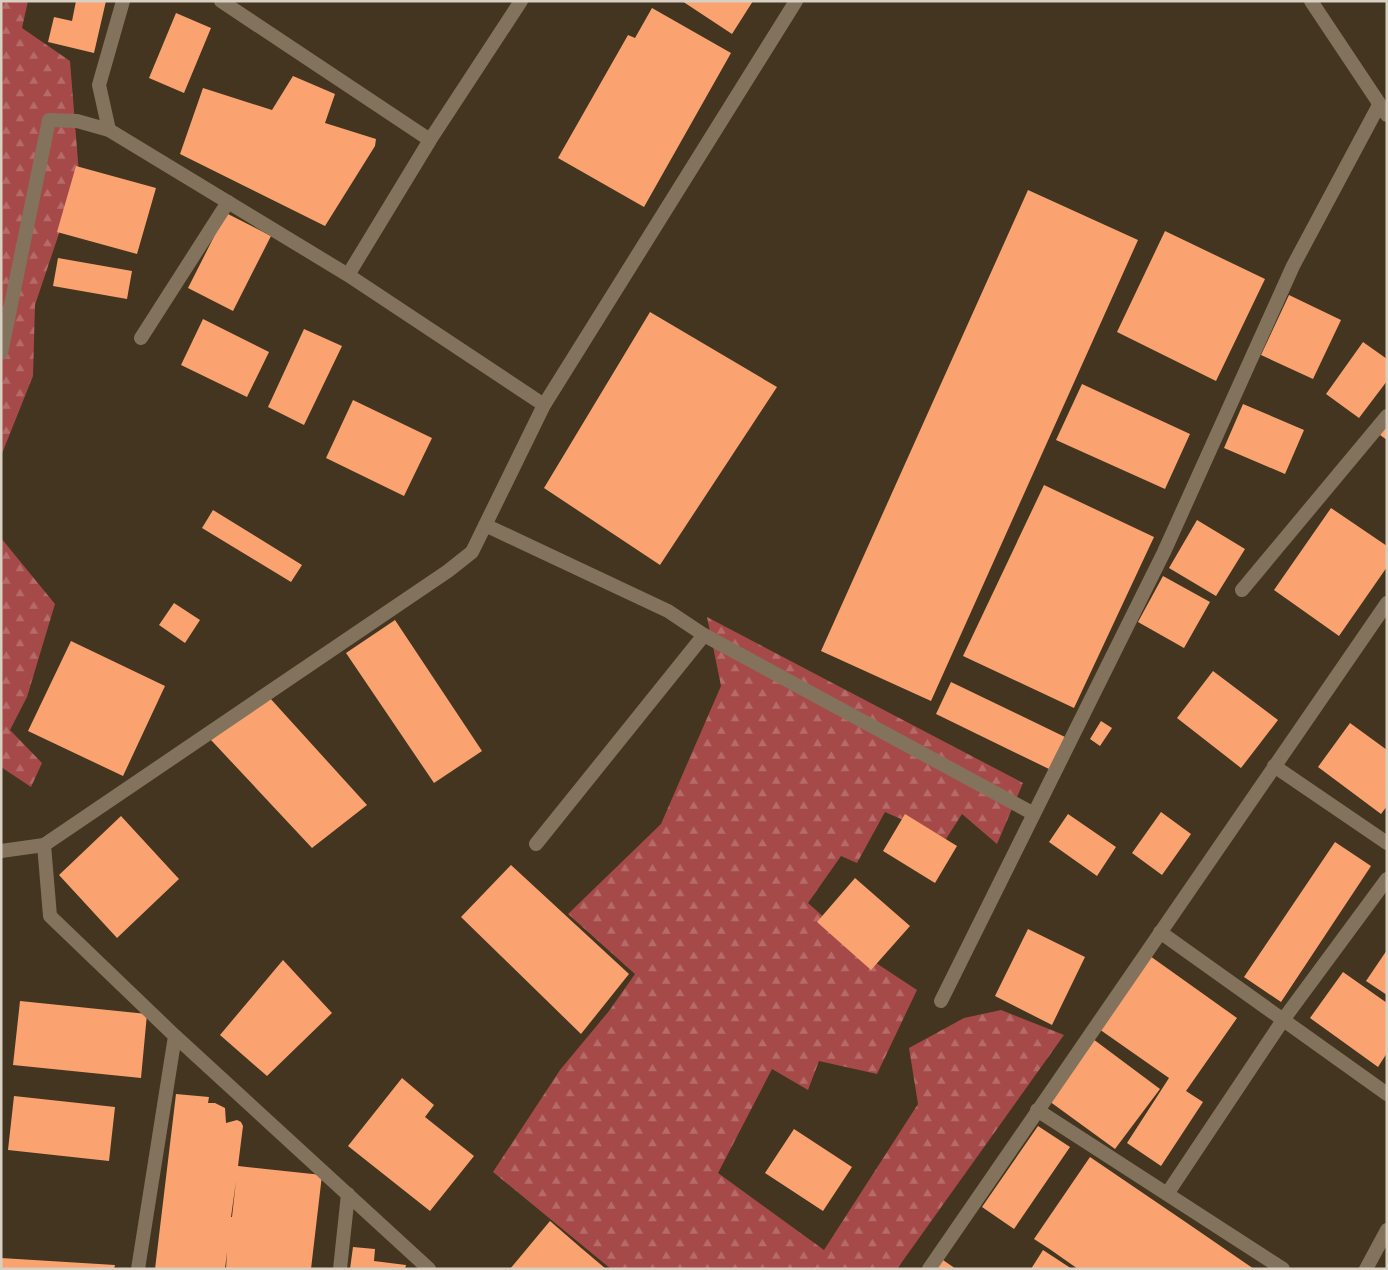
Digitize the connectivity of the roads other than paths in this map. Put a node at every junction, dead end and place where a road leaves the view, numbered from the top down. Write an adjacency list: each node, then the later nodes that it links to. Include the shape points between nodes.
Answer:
1 (123, 1): 7 (street, via 98,85)
2 (221, 1): 8 (street)
3 (521, 1): 8 (street)
4 (796, 1): 13 (street)
5 (1311, 1): 6 (street)
6 (1383, 110): 20 (street, via 1293,266 1164,552)
7 (109, 130): 9 (street); 12 (street, via 76,121 49,120)
8 (430, 140): 10 (street)
9 (228, 202): 10 (street); 11 (street)
10 (348, 275): 13 (street)
11 (141, 338)
12 (1, 353)
13 (544, 406): 15 (street)
14 (1387, 416): 16 (street)
15 (485, 525): 18 (street, via 668,611); 23 (street, via 472,552 448,571)
16 (1242, 590)
17 (1387, 603): 19 (street)
18 (704, 635): 20 (street); 22 (street)
19 (1274, 766): 21 (street); 26 (street)
20 (1034, 814): 27 (street)
21 (1387, 843)
22 (536, 844)
23 (44, 845): 24 (street); 29 (street, via 50,916)
24 (1, 851)
25 (1387, 879): 28 (street)
26 (1160, 932): 28 (street); 31 (street)
27 (941, 1001)
28 (1283, 1020): 30 (street); 33 (street)
29 (175, 1036): 32 (street); 35 (street)
30 (1387, 1094)
31 (1038, 1110): 33 (street); 38 (street)
32 (348, 1194): 36 (street); 37 (street)
33 (1167, 1194): 39 (street)
34 (1387, 1230): 40 (street)
35 (138, 1269)
36 (340, 1269)
37 (429, 1269)
38 (929, 1269)
39 (1283, 1269)
40 (1366, 1269)

